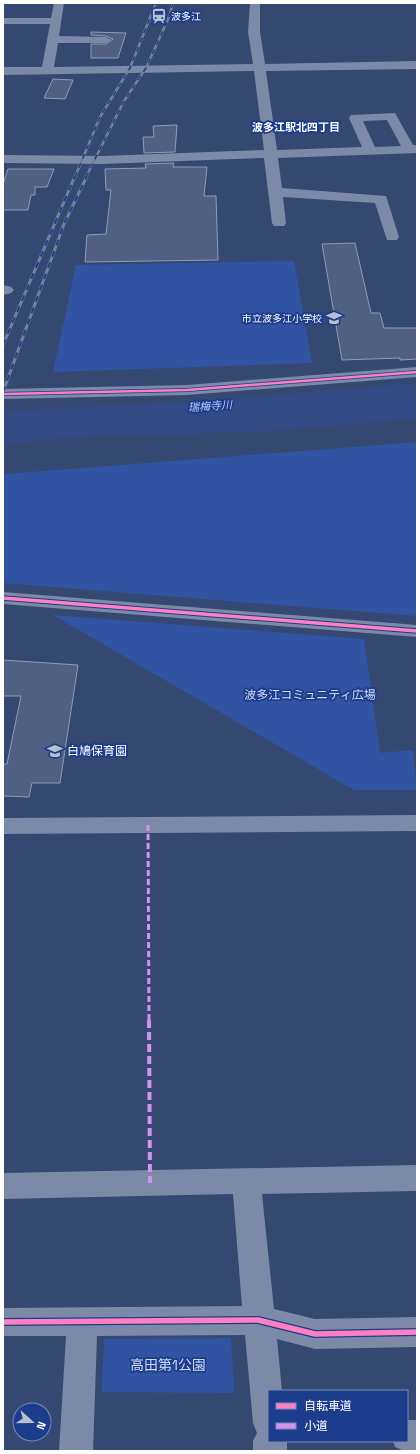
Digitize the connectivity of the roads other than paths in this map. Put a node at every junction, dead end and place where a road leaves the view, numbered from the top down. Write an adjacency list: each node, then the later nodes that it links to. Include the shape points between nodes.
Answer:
1 (59, 3): 4 (street)
2 (255, 3): 8 (street, via 254,32)
3 (3, 21): 4 (street)
4 (56, 21): 5 (street)
5 (53, 39): 6 (street); 10 (street)
6 (106, 40)
7 (417, 65): 8 (street)
8 (260, 68): 10 (street); 13 (street)
9 (3, 71): 10 (street)
10 (47, 71)
11 (413, 149): 12 (street); 12 (street, via 391,116 355,118)
12 (370, 150): 13 (street)
13 (271, 154): 14 (street, via 98,160); 15 (street)
14 (3, 159)
15 (275, 192): 16 (street); 17 (street, via 380,198)
16 (279, 223)
17 (392, 237)
18 (417, 372): 19 (street, via 187,390)
19 (3, 394)
20 (3, 598): 21 (street)
21 (417, 631)
22 (417, 823): 23 (street)
23 (3, 826)
24 (417, 1178): 25 (street)
25 (246, 1182): 26 (street); 27 (street)
26 (3, 1186)
27 (258, 1320): 29 (street); 30 (street, via 315,1334); 31 (street)
28 (3, 1322): 29 (street)
29 (82, 1322): 32 (street)
30 (417, 1332)
31 (268, 1414)
32 (76, 1451)

